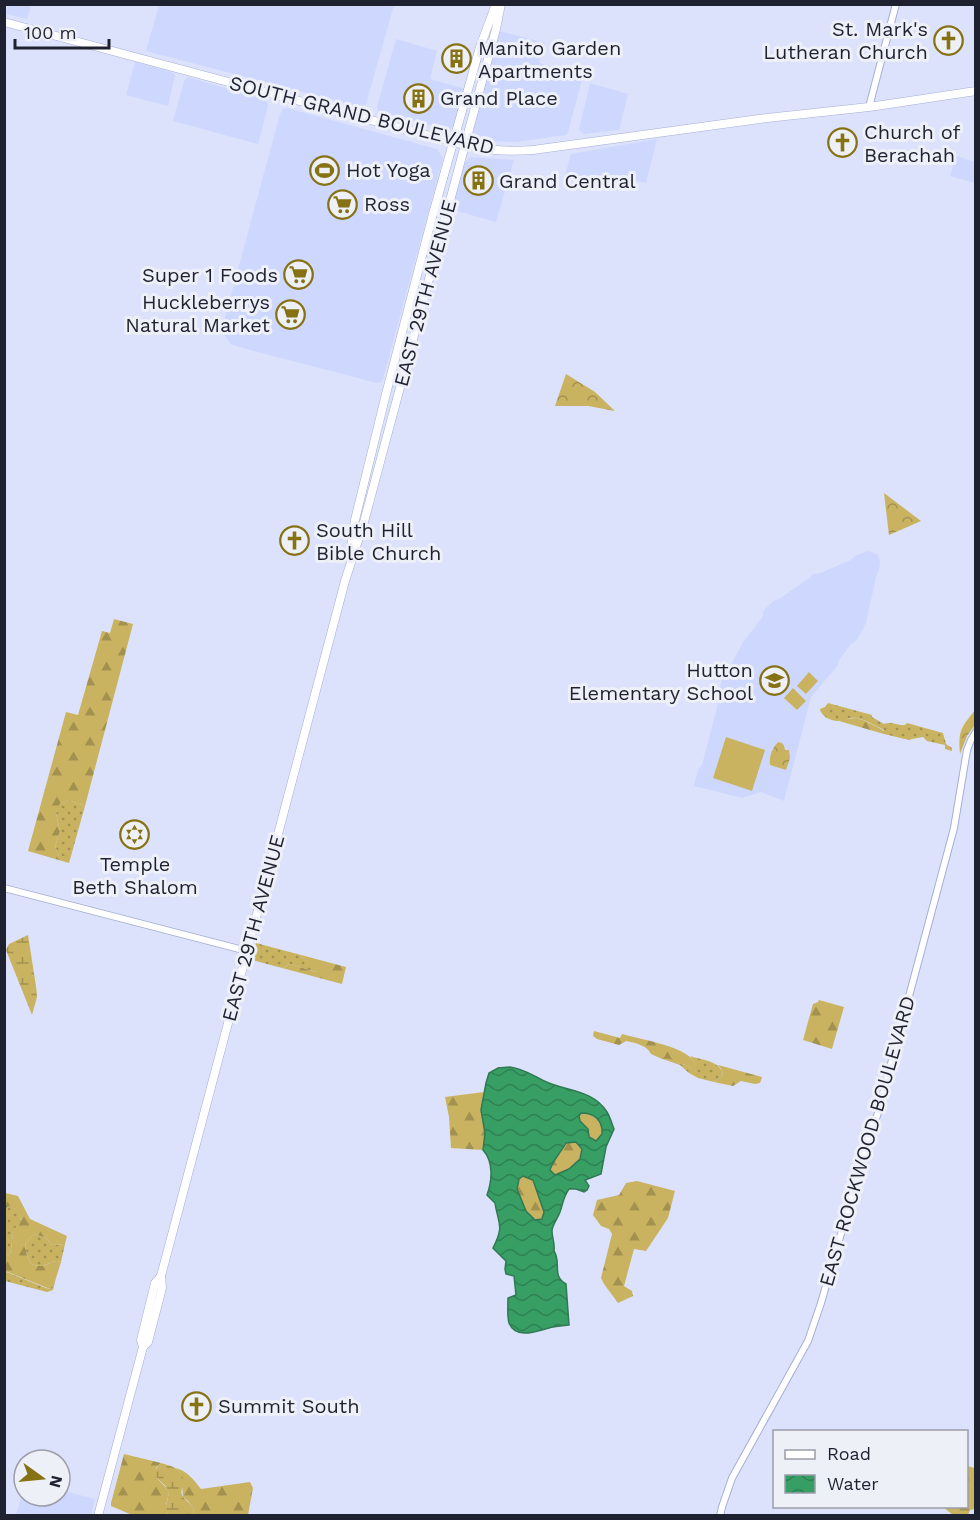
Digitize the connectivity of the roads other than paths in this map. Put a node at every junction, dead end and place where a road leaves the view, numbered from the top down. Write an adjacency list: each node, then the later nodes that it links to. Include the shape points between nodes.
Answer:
1 (496, 4): 7 (main road, EAST 29TH AVENUE)
2 (501, 4): 8 (main road, EAST 29TH AVENUE)
3 (896, 4): 6 (street)
4 (4, 22): 7 (main road, SOUTH GRAND BOULEVARD)
5 (975, 91): 6 (main road, SOUTH GRAND BOULEVARD)
6 (869, 107): 8 (main road, SOUTH GRAND BOULEVARD, via 533,150 494,151)
7 (453, 142): 8 (main road, SOUTH GRAND BOULEVARD); 9 (main road, EAST 29TH AVENUE, via 383,405 355,520)
8 (464, 145): 9 (main road, EAST 29TH AVENUE)
9 (345, 581): 12 (main road, EAST 29TH AVENUE)
10 (975, 732): 14 (street, EAST ROCKWOOD BOULEVARD, via 967,750 951,838 877,1116 821,1303 808,1341 732,1478)
11 (4, 888): 12 (street)
12 (247, 951): 13 (main road, EAST 29TH AVENUE, via 161,1276 162,1288 148,1342 143,1347)
13 (98, 1515)
14 (720, 1515)

